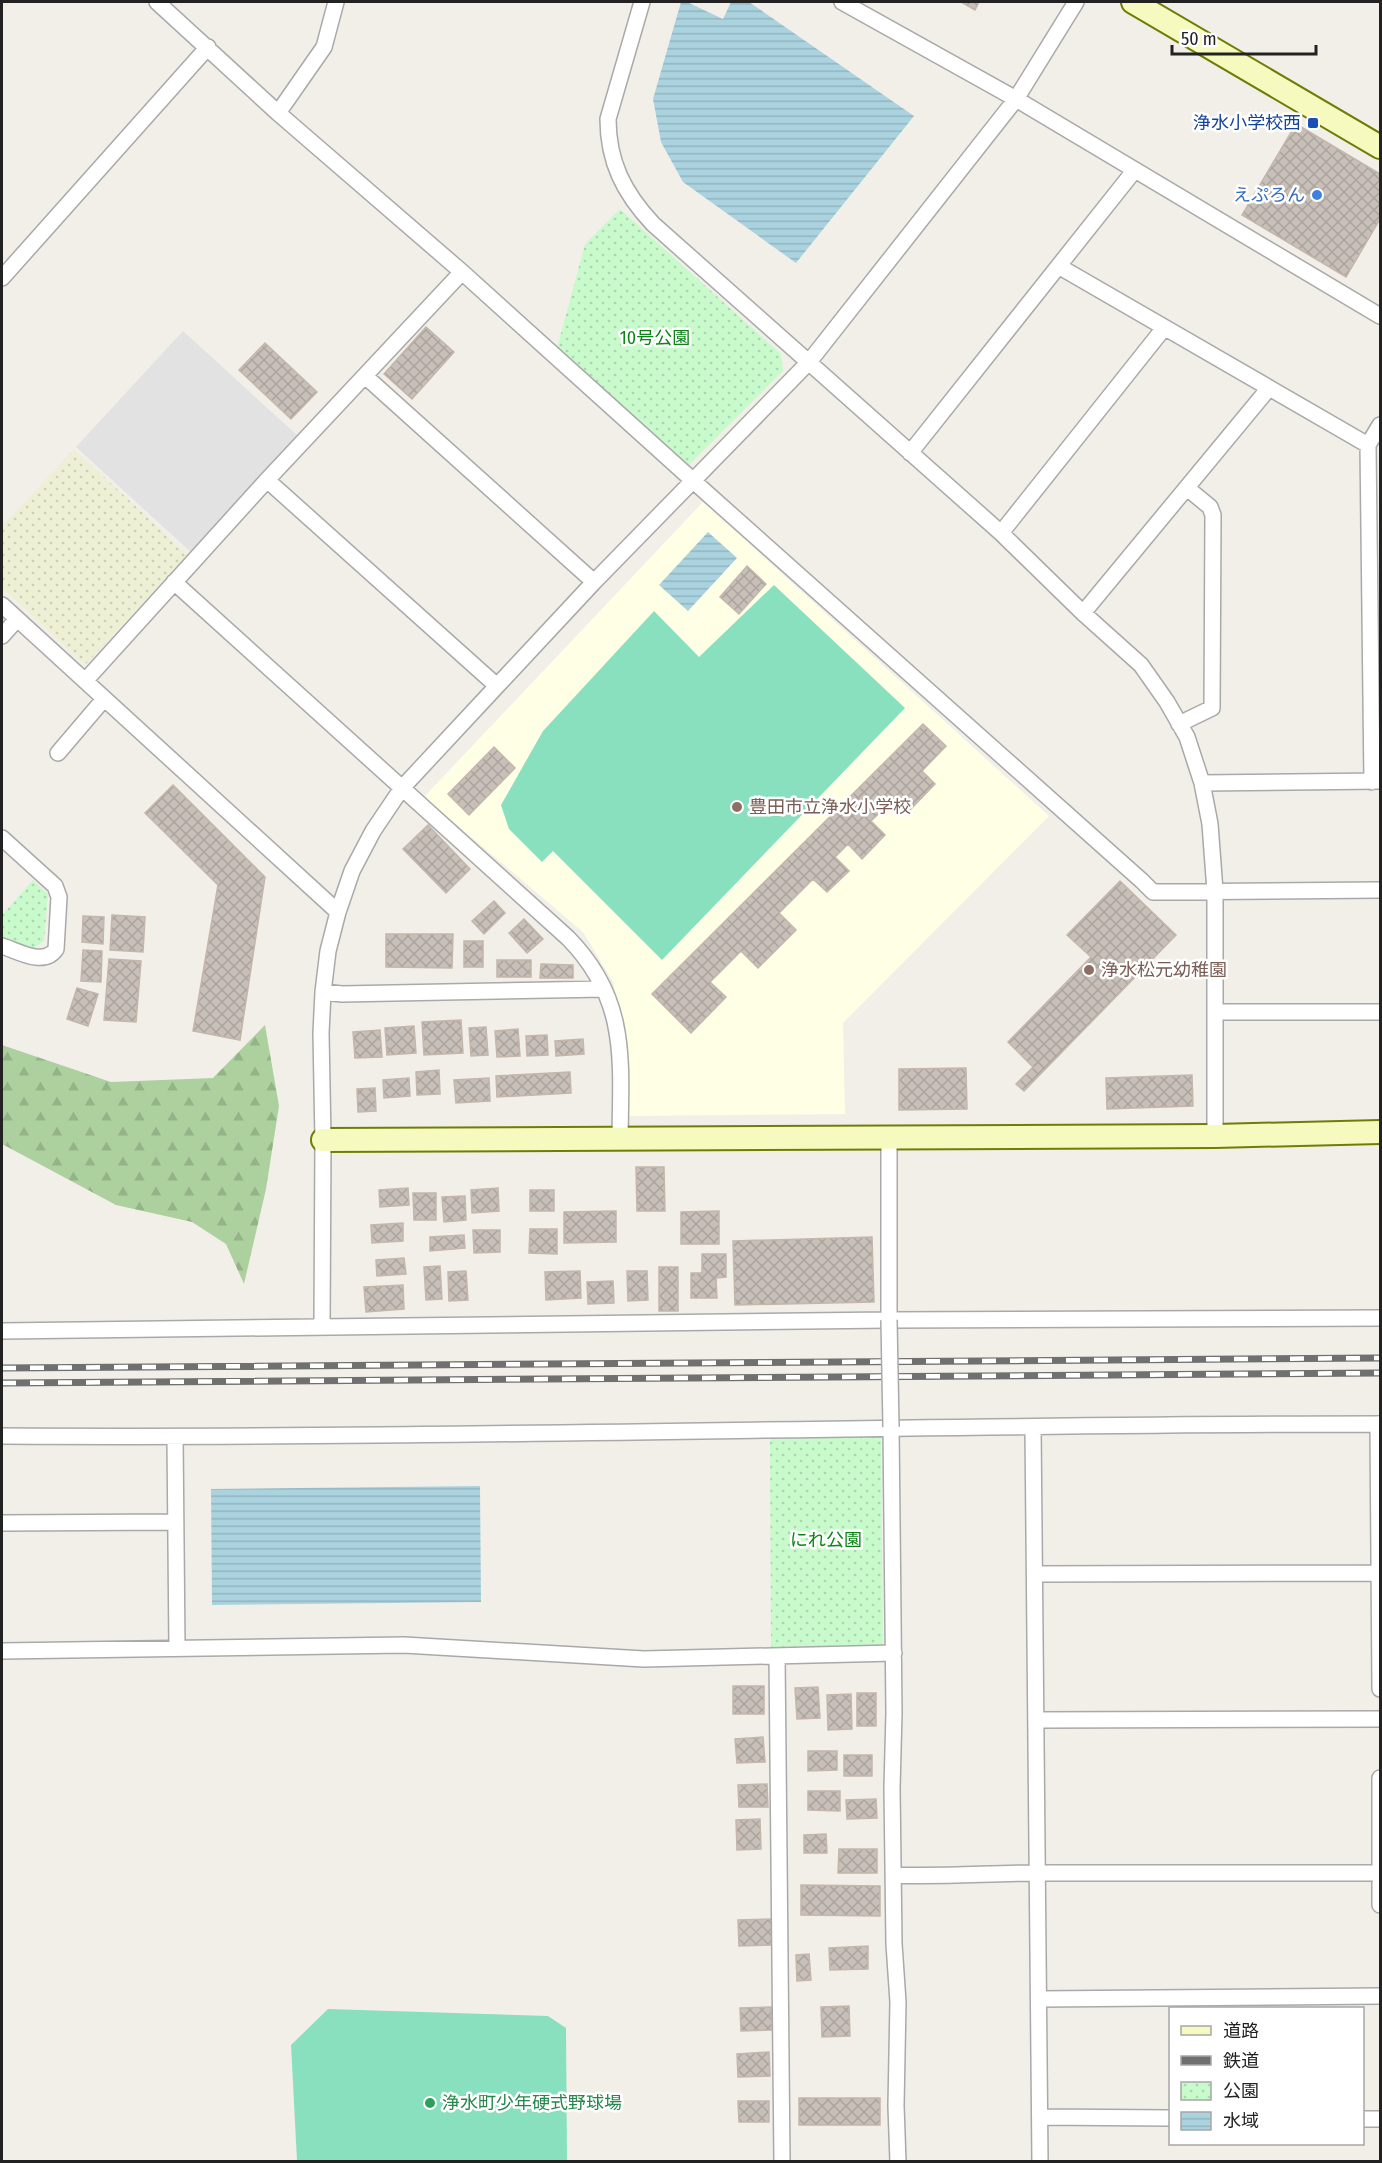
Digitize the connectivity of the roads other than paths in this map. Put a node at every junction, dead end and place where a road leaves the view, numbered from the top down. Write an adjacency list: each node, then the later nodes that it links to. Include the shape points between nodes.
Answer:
1 (157, 2): 7 (street)
2 (336, 2): 9 (street, via 324,47)
3 (642, 2): 17 (street, via 608,119 612,156 625,187 653,224)
4 (842, 2): 8 (street)
5 (1076, 2): 8 (street)
6 (1133, 2): 10 (street)
7 (208, 47): 9 (street); 14 (street)
8 (1016, 99): 11 (street); 17 (street)
9 (278, 113): 13 (street)
10 (1380, 147)
11 (1134, 171): 12 (street); 15 (street)
12 (1060, 267): 16 (street); 22 (street)
13 (462, 272): 18 (street); 24 (street)
14 (2, 278)
15 (1380, 316)
16 (1164, 328): 19 (street); 26 (street)
17 (809, 362): 22 (street); 24 (street)
18 (365, 376): 23 (street); 28 (street)
19 (1269, 388): 21 (street); 25 (street)
20 (1380, 425): 21 (street)
21 (1368, 445): 38 (street)
22 (910, 453): 26 (street)
23 (267, 480): 27 (street); 34 (street)
24 (693, 480): 28 (street); 42 (street, via 1149,889)
25 (1187, 488): 30 (street); 36 (street, via 1210,507 1213,515 1212,708)
26 (1001, 533): 30 (street)
27 (174, 582): 33 (street); 40 (street)
28 (594, 582): 34 (street)
29 (2, 605): 31 (street)
30 (1083, 613): 36 (street, via 1141,665)
31 (17, 619): 32 (street); 33 (street)
32 (2, 636)
33 (85, 681): 35 (street)
34 (497, 686): 40 (street)
35 (104, 699): 37 (street); 44 (street)
36 (1179, 724): 39 (street)
37 (58, 753)
38 (1376, 782): 39 (street)
39 (1202, 783): 42 (street, via 1210,824)
40 (402, 788): 44 (street, via 352,871); 46 (street, via 568,939 594,967)
41 (2, 838): 45 (street, via 55,886 59,897 56,949 52,954 38,958)
42 (1215, 891): 43 (street); 48 (street)
43 (1380, 891)
44 (338, 912): 47 (street)
45 (2, 946)
46 (604, 989): 47 (street); 52 (street, via 620,1043)
47 (323, 992): 54 (street)
48 (1215, 1012): 49 (street); 51 (street)
49 (1380, 1012)
50 (1380, 1132): 51 (street)
51 (1215, 1136): 53 (street)
52 (620, 1137): 53 (street); 54 (street)
53 (889, 1137): 56 (street)
54 (323, 1140): 57 (street)
55 (1380, 1318): 56 (street)
56 (889, 1320): 57 (street); 60 (street, bridge)
57 (322, 1326): 58 (street)
58 (2, 1331)
59 (1379, 1424): 61 (street); 66 (street)
60 (891, 1427): 61 (street); 63 (street); 70 (street)
61 (1034, 1427): 67 (street)
62 (2, 1436): 63 (street)
63 (175, 1437): 64 (street)
64 (175, 1522): 65 (street); 68 (street)
65 (2, 1523)
66 (1380, 1573): 67 (street); 72 (street)
67 (1036, 1574): 74 (street)
68 (177, 1648): 69 (street); 71 (street, via 404,1645 644,1659)
69 (2, 1651)
70 (894, 1653): 71 (street); 79 (street)
71 (777, 1656): 88 (street)
72 (1380, 1689)
73 (1380, 1719): 74 (street)
74 (1037, 1720): 77 (street)
75 (1380, 1778): 76 (street)
76 (1380, 1865)
77 (1037, 1873): 78 (street); 79 (street); 83 (street)
78 (1380, 1873)
79 (894, 1875): 89 (street)
80 (1380, 1883): 81 (street)
81 (1380, 1905)
82 (1380, 1996): 83 (street)
83 (1040, 1999): 84 (street)
84 (1040, 2117): 85 (street); 90 (street)
85 (1169, 2118)
86 (1364, 2119): 87 (street)
87 (1380, 2119)
88 (782, 2162)
89 (898, 2162)
90 (1040, 2162)

